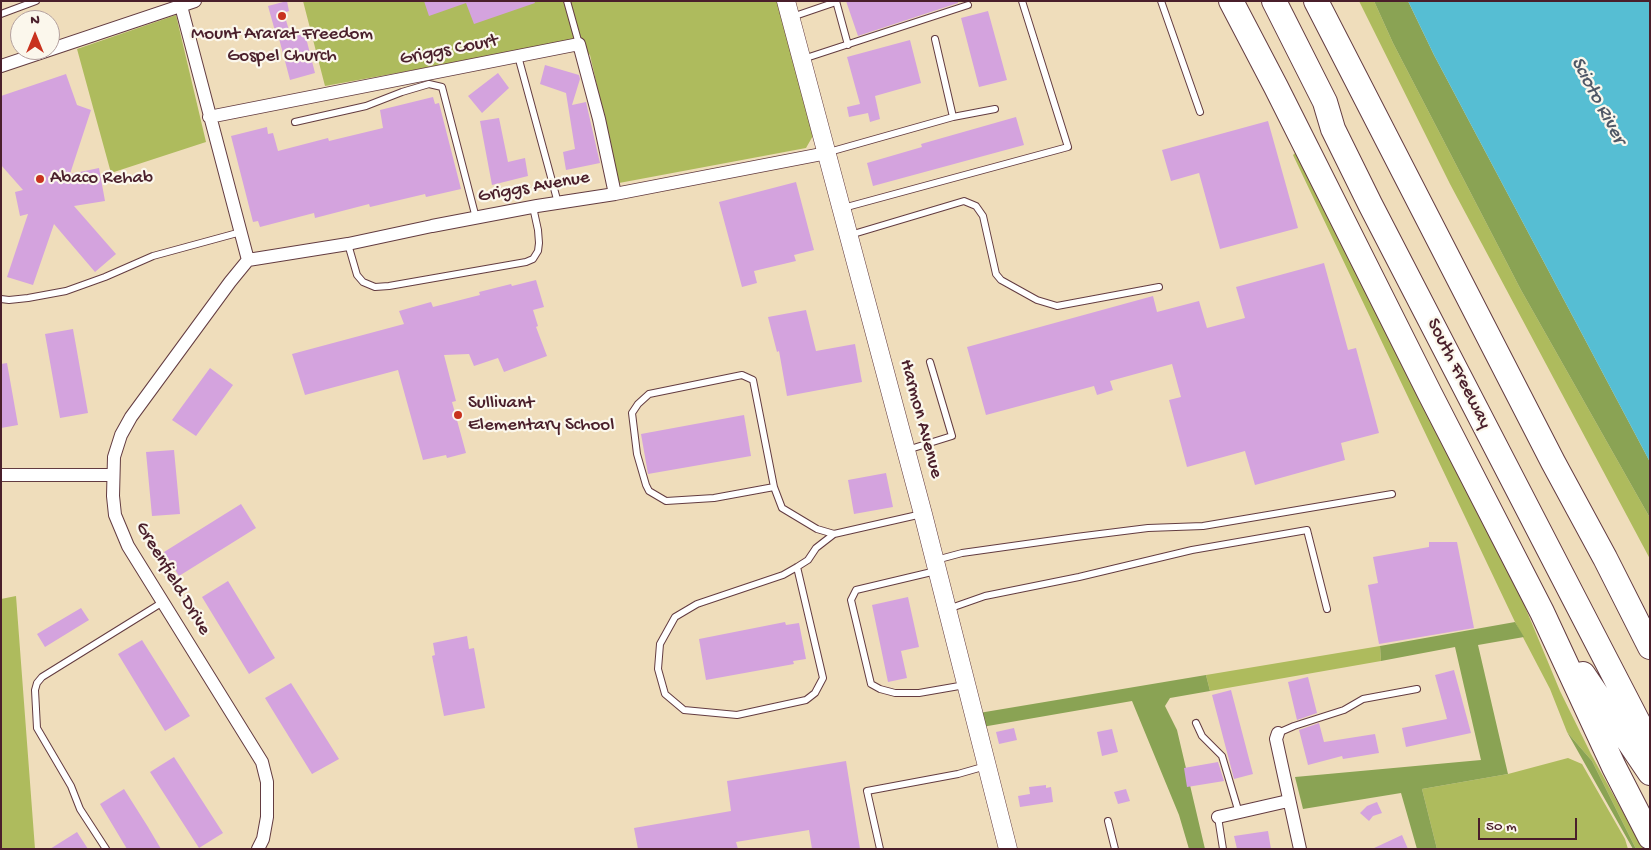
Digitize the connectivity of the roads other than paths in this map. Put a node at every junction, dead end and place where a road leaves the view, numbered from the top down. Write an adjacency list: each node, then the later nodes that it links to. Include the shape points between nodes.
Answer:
1 (36, 1): 14 (lane)
2 (195, 1): 12 (street)
3 (568, 1): 16 (lane)
4 (836, 1): 13 (lane); 17 (lane)
5 (1022, 1): 31 (lane, via 1068,147)
6 (1161, 1): 22 (lane)
7 (1231, 1): 52 (highway)
8 (1257, 1): 26 (highway, via 1313,106)
9 (1274, 1): 26 (highway, South Freeway, via 1325,102)
10 (1316, 1): 53 (highway)
11 (968, 5): 17 (lane)
12 (181, 6): 20 (street); 23 (street)
13 (788, 9): 19 (main road, Harmon Avenue)
14 (1, 14)
15 (935, 39): 24 (lane)
16 (579, 44): 18 (street, Griggs Court); 28 (street)
17 (848, 45): 19 (lane)
18 (518, 56): 23 (street, Griggs Court); 29 (lane)
19 (802, 59): 27 (main road, Harmon Avenue)
20 (1, 66)
21 (995, 109): 24 (lane)
22 (1200, 112)
23 (209, 117): 33 (street)
24 (953, 118): 27 (lane)
25 (295, 122): 32 (lane, via 366,106 429,84 442,87)
26 (1333, 129): 58 (highway, South Freeway)
27 (828, 153): 28 (street, Griggs Avenue); 31 (main road, Harmon Avenue)
28 (615, 194): 29 (street, Griggs Avenue)
29 (558, 203): 30 (street, Griggs Avenue)
30 (533, 207): 32 (street, Griggs Avenue); 35 (lane, via 538,251 533,259 526,262 375,287 357,275)
31 (842, 208): 34 (main road, Harmon Avenue)
32 (476, 218): 35 (street, Griggs Avenue)
33 (241, 232): 36 (street); 38 (lane, via 153,256 66,290 28,298)
34 (849, 235): 37 (lane, via 964,201 976,206 983,216 996,274 1037,300 1057,306); 40 (main road, Harmon Avenue)
35 (348, 244): 36 (street, Griggs Avenue)
36 (248, 260): 42 (street, Greenfield Drive, via 130,417 118,442)
37 (1159, 288)
38 (1, 299)
39 (930, 362): 40 (lane, via 952,436)
40 (906, 451): 45 (main road, Harmon Avenue)
41 (1, 475): 42 (street)
42 (113, 475): 49 (street, Greenfield Drive, via 115,515 121,532)
43 (774, 488): 43 (lane, via 753,380 742,375 649,394 632,413 637,454 648,491 666,501 714,498); 46 (lane, via 782,508 817,529)
44 (1392, 494): 47 (lane, via 1203,526 1148,528 962,553)
45 (923, 514): 46 (lane); 47 (main road, Harmon Avenue)
46 (834, 534): 48 (lane)
47 (936, 566): 51 (main road, Harmon Avenue); 54 (lane, via 856,590 851,600 871,684 895,693 919,693)
48 (797, 567): 48 (lane, via 784,575 697,604 675,617 660,644 658,669 665,694 684,710 737,715 806,700 815,692 823,678)
49 (163, 602): 66 (lane, via 42,677 35,690 38,728 71,786 80,809); 67 (street, Greenfield Drive, via 262,762 267,782 268,817)
50 (1327, 609): 51 (lane, via 1307,530 1192,550 986,596)
51 (947, 610): 54 (main road, Harmon Avenue)
52 (1542, 612): 60 (highway); 65 (highway)
53 (1650, 647)
54 (966, 684): 59 (main road, Harmon Avenue)
55 (1417, 690): 57 (lane, via 1363,699 1344,710)
56 (1196, 723): 62 (lane, via 1202,736 1222,756)
57 (1278, 733): 61 (street, via 1276,738)
58 (1650, 745)
59 (988, 766): 68 (lane, via 867,791); 69 (main road, Harmon Avenue)
60 (1650, 773)
61 (1288, 801): 62 (street); 72 (street)
62 (1239, 813): 63 (street)
63 (1218, 817): 71 (lane)
64 (1108, 821): 70 (lane)
65 (1650, 836)
66 (106, 849)
67 (258, 849)
68 (880, 849)
69 (1008, 849)
70 (1115, 849)
71 (1224, 849)
72 (1300, 849)

